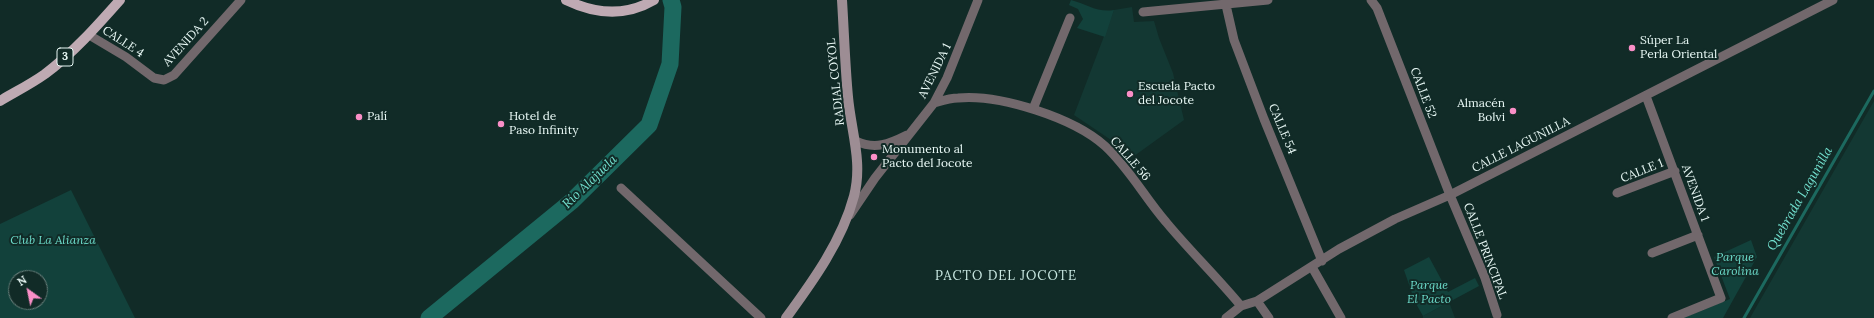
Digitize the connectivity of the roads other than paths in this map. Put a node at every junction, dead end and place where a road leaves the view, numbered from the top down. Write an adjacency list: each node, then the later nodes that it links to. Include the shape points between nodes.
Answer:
1 (120, 0): 14 (main road, 3)
2 (241, 0): 15 (street, AVENIDA 2, via 174,75)
3 (566, 0): 4 (main road, via 598,11 616,12 640,8)
4 (654, 0)
5 (842, 0): 21 (street, RADIAL COYOL, via 848,99)
6 (978, 0): 18 (street, AVENIDA 1, via 947,78)
7 (1268, 0): 10 (street)
8 (1371, 0): 26 (street, CALLE 52, via 1377,8)
9 (1833, 0): 16 (street, CALLE LAGUNILLA)
10 (1244, 2): 11 (street)
11 (1226, 5): 12 (street); 31 (street, CALLE 54, via 1234,40)
12 (1143, 12)
13 (1070, 18): 19 (street)
14 (89, 34): 15 (street, CALLE 4, via 154,78); 17 (main road, 3, via 44,74)
15 (164, 80)
16 (1646, 96): 23 (street, AVENIDA 1); 26 (street, CALLE LAGUNILLA)
17 (0, 101)
18 (934, 103): 19 (street, CALLE 56, via 956,98 988,99); 20 (street, AVENIDA 1)
19 (1033, 109): 35 (street, CALLE 56, via 1072,124 1106,147 1164,220)
20 (910, 134): 21 (street, via 880,146 865,145); 27 (street, AVENIDA 1)
21 (856, 141): 22 (street, RADIAL COYOL)
22 (858, 161): 27 (street, RADIAL COYOL, via 861,175); 28 (street, RADIAL COYOL, via 854,197)
23 (1675, 171): 25 (street, CALLE 1); 29 (street, AVENIDA 1)
24 (621, 188): 37 (street)
25 (1617, 193)
26 (1450, 195): 31 (street, CALLE LAGUNILLA, via 1395,219); 36 (street, CALLE PRINCIPAL, via 1485,278)
27 (856, 206): 28 (street, AVENIDA 1); 33 (street, RADIAL COYOL, via 849,225 821,273)
28 (845, 223): 33 (street, RADIAL COYOL)
29 (1698, 235): 30 (street); 42 (street, AVENIDA 1, via 1721,298)
30 (1652, 253)
31 (1322, 261): 32 (street, CALLE LAGUNILLA)
32 (1312, 267): 34 (street, CALLE LAGUNILLA); 41 (street)
33 (802, 297): 38 (street, RADIAL COYOL)
34 (1257, 301): 35 (street, CALLE LAGUNILLA); 40 (street)
35 (1240, 306): 39 (street, CALLE LAGUNILLA)
36 (1497, 315)
37 (761, 318)
38 (786, 318)
39 (1226, 318)
40 (1269, 318)
41 (1341, 318)
42 (1672, 318)

